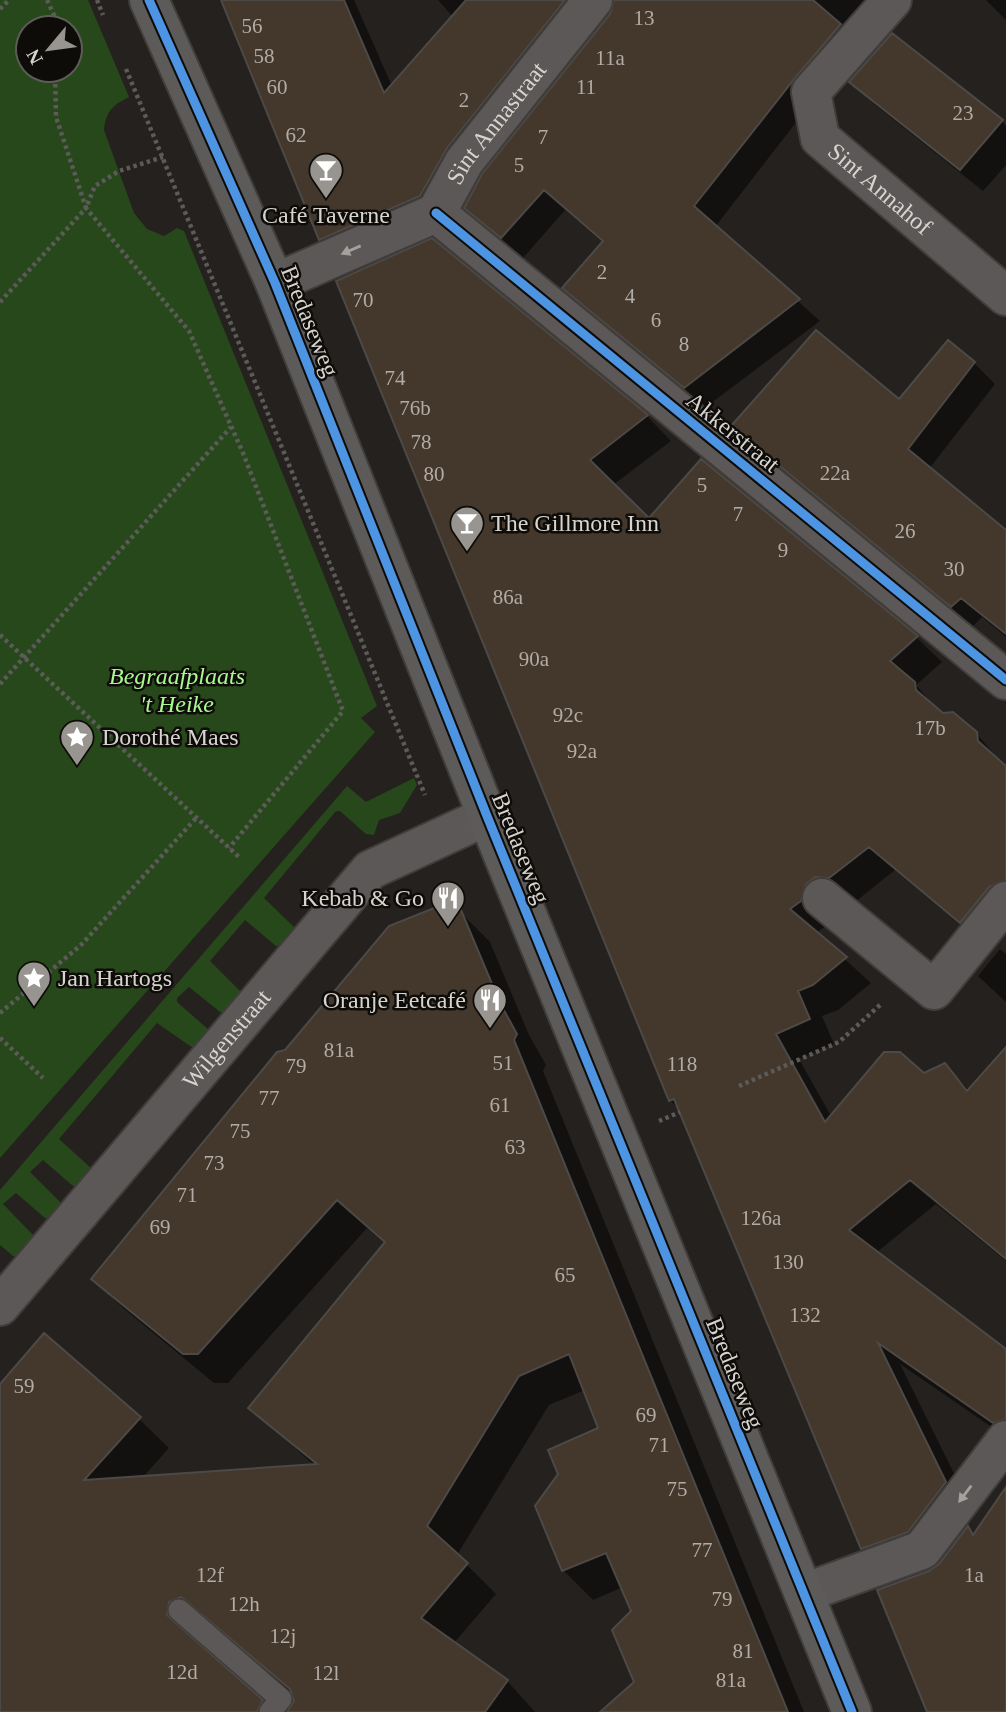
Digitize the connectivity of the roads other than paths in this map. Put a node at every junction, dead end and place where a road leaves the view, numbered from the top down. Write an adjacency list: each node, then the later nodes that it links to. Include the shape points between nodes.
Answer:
1 (149, 0): 5 (street, Bredaseweg)
2 (593, 0): 4 (street, Sint Annastraat, via 464,162)
3 (892, 0): 6 (street, Sint Annahof, via 811,92 820,138)
4 (436, 213): 5 (street, Sint Annastraat, one-way to 5); 7 (street, Akkerstraat)
5 (275, 283): 8 (street, Bredaseweg)
6 (1006, 296)
7 (1006, 680)
8 (487, 816): 11 (street, Wilgenstraat, via 370,870); 13 (street, Bredaseweg)
9 (822, 898): 10 (street, via 933,990)
10 (1006, 901)
11 (0, 1306)
12 (1006, 1440): 13 (street, one-way to 13, via 922,1550)
13 (804, 1593): 16 (street, Bredaseweg)
14 (179, 1610): 15 (lane, via 281,1699)
15 (270, 1712)
16 (852, 1712)

